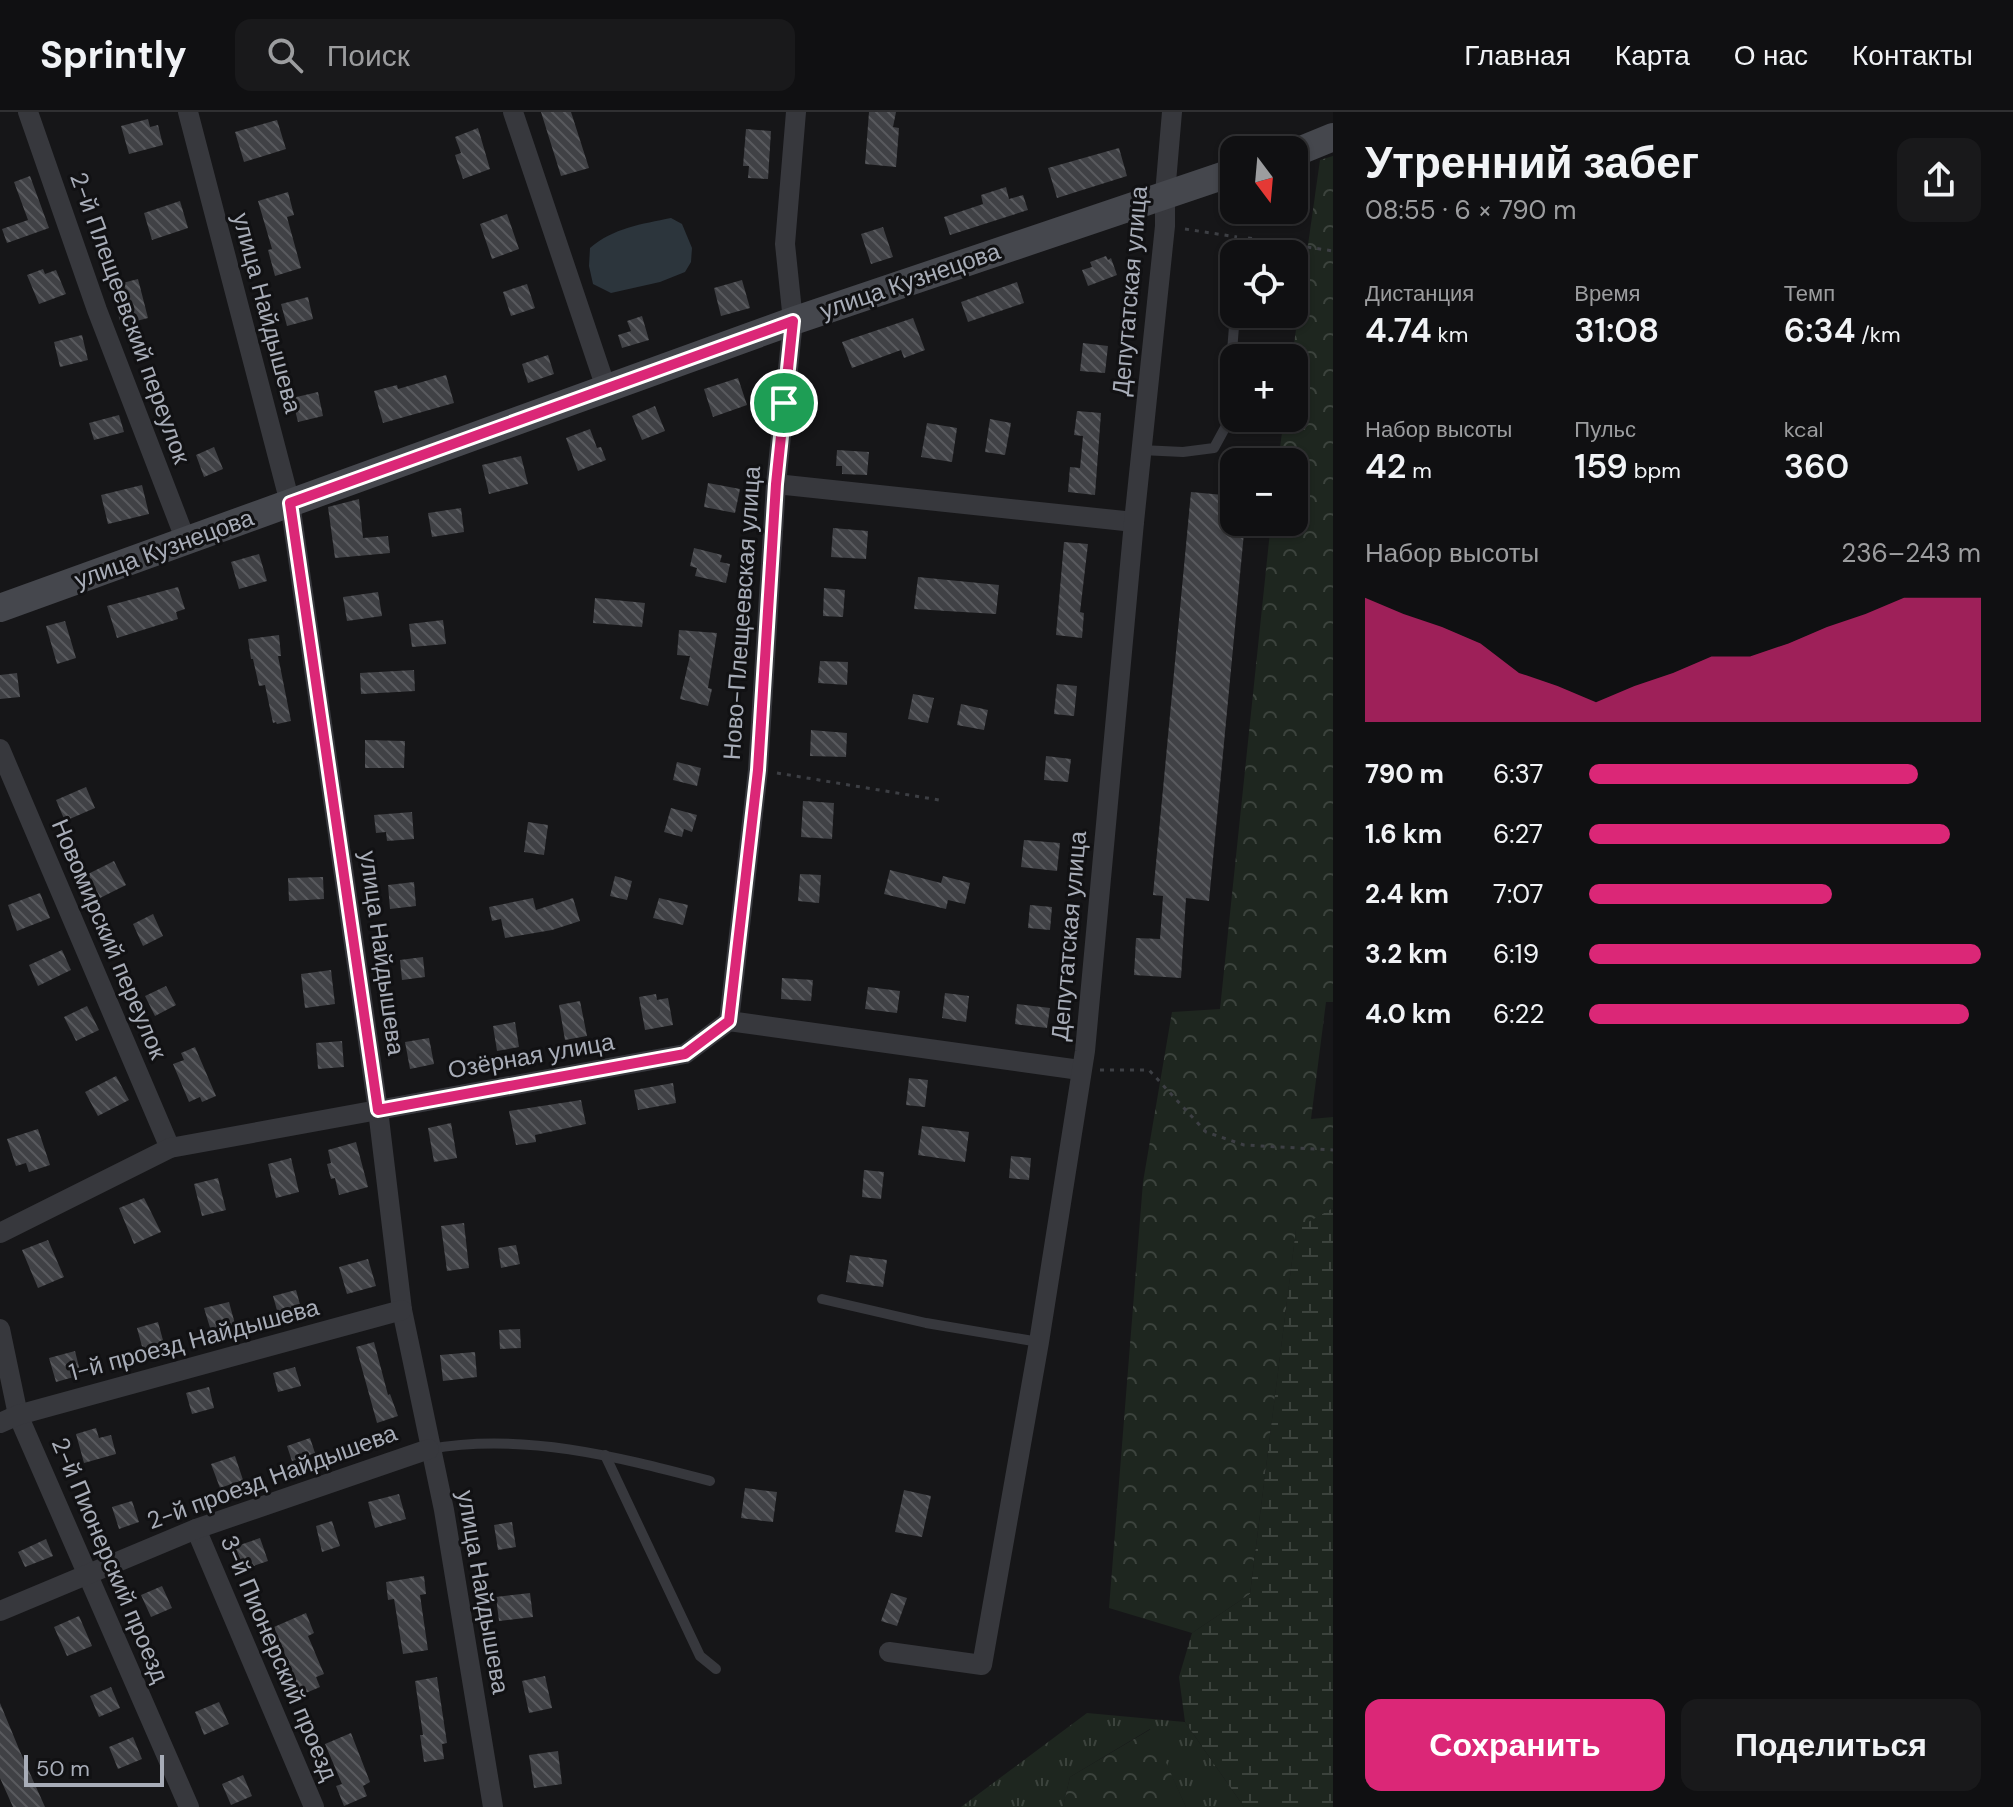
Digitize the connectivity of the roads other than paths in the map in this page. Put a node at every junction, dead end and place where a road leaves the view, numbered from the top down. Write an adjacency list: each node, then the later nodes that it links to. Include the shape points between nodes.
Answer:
1 (28, 112): 17 (street, 2-й Плещеевский переулок)
2 (188, 112): 15 (street, улица Найдышева)
3 (513, 112): 12 (street)
4 (796, 112): 10 (street, Ново-Плещеевская улица, via 785,244)
5 (1172, 112): 9 (street, Депутатская улица)
6 (1333, 137): 7 (street)
7 (1308, 147)
8 (1220, 176): 9 (street, улица Кузнецова)
9 (1165, 194): 10 (street, улица Кузнецова); 13 (street, Депутатская улица)
10 (793, 321): 12 (street, улица Кузнецова); 14 (street, Ново-Плещеевская улица)
11 (1234, 328): 13 (lane, via 1226,426 1214,448)
12 (606, 388): 15 (street, улица Кузнецова)
13 (1141, 450): 16 (street, Депутатская улица)
14 (776, 484): 16 (street); 20 (street, Ново-Плещеевская улица, via 758,770)
15 (290, 503): 17 (street, улица Кузнецова); 22 (street, улица Найдышева)
16 (1134, 522): 21 (street, Депутатская улица)
17 (186, 541): 18 (street, улица Кузнецова)
18 (0, 608)
19 (0, 749): 23 (street, Новомирский переулок)
20 (729, 1021): 21 (street); 22 (street, Озёрная улица, via 685,1054)
21 (1080, 1070): 28 (street, Депутатская улица)
22 (378, 1110): 23 (street, Озёрная улица); 26 (street, улица Найдышева)
23 (170, 1148): 24 (street, Озёрная улица)
24 (0, 1233)
25 (822, 1299): 28 (lane)
26 (402, 1310): 29 (street, 1-й проезд Найдышева); 30 (street, улица Найдышева)
27 (0, 1329): 29 (street, 2-й Пионерский проезд)
28 (1039, 1342): 36 (street, Депутатская улица, via 982,1665)
29 (9, 1419): 34 (street, 2-й Пионерский проезд)
30 (429, 1449): 31 (lane, via 469,1442 556,1446); 33 (street, 2-й проезд Найдышева); 40 (street, улица Найдышева, via 444,1510)
31 (605, 1455): 32 (lane); 37 (lane, via 700,1656)
32 (710, 1481)
33 (196, 1529): 34 (street, 2-й проезд Найдышева); 39 (street, 3-й Пионерский проезд)
34 (87, 1575): 35 (street, 2-й проезд Найдышева); 38 (street, 2-й Пионерский проезд)
35 (0, 1611)
36 (889, 1652)
37 (716, 1669)
38 (189, 1807)
39 (314, 1807)
40 (493, 1807)

